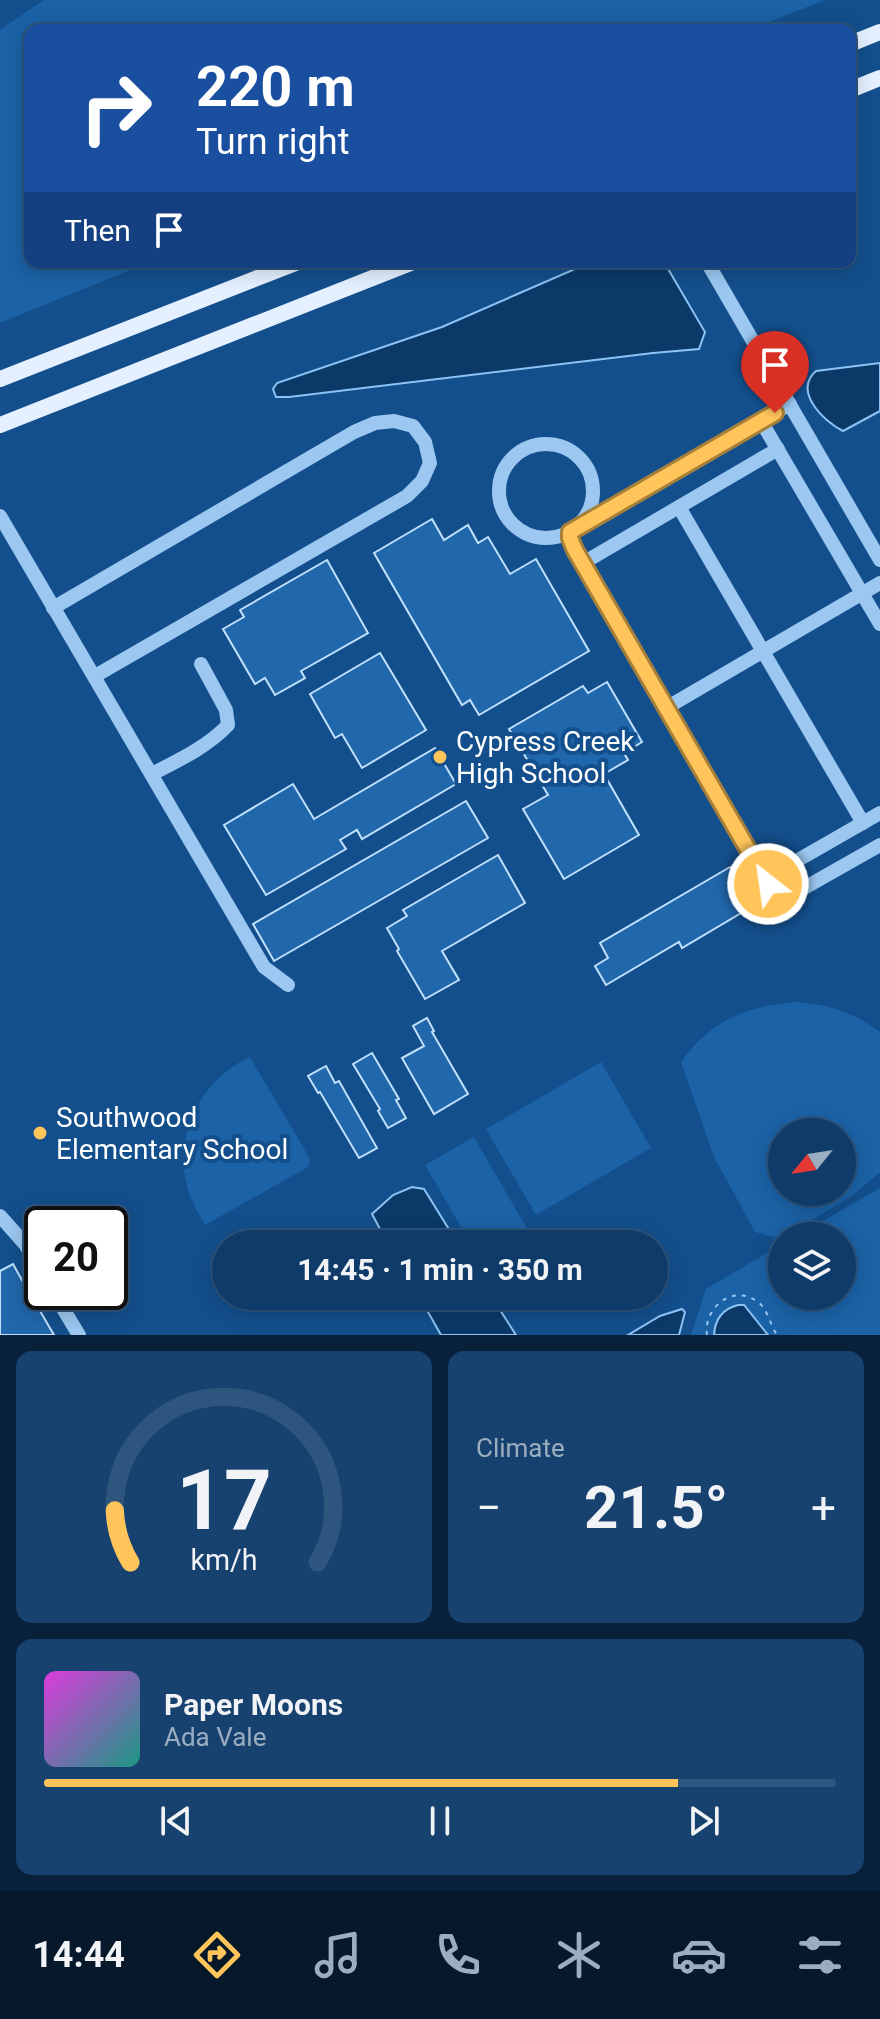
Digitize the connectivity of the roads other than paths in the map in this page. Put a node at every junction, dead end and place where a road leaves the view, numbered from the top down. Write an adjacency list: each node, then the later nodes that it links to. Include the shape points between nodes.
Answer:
1 (880, 32): 2 (main road)
2 (856, 42)
3 (880, 78): 4 (main road)
4 (856, 88)
5 (283, 268): 8 (main road)
6 (398, 268): 11 (main road)
7 (711, 268): 9 (lane)
8 (0, 379)
9 (790, 404): 10 (lane); 16 (lane)
10 (761, 421): 12 (lane); 15 (lane)
11 (0, 425)
12 (778, 449): 13 (lane); 19 (lane)
13 (679, 507): 17 (lane); 22 (lane)
14 (0, 516): 20 (lane)
15 (570, 532): 15 (lane, via 581,524 593,499 587,468 563,447 532,446 518,453 500,479 499,495 509,521 544,539); 17 (lane)
16 (880, 560)
17 (583, 563): 25 (lane)
18 (880, 583): 19 (lane)
19 (862, 593): 21 (lane); 22 (lane)
20 (53, 608): 24 (lane); 24 (lane, via 354,432 394,421 413,426 425,442 430,463 407,496)
21 (880, 624)
22 (762, 652): 25 (lane); 28 (lane)
23 (201, 664): 26 (lane, via 226,710 228,725 203,746)
24 (95, 676): 26 (lane)
25 (666, 708): 30 (lane)
26 (152, 774): 31 (lane, via 264,967)
27 (880, 813): 28 (lane)
28 (863, 823): 30 (lane)
29 (880, 845): 30 (lane, via 790,896 778,895)
30 (765, 879)
31 (288, 985)
32 (0, 1216): 33 (lane)
33 (14, 1231): 34 (lane); 35 (lane)
34 (0, 1239)
35 (24, 1243)
36 (64, 1310): 37 (lane)
37 (79, 1335)

